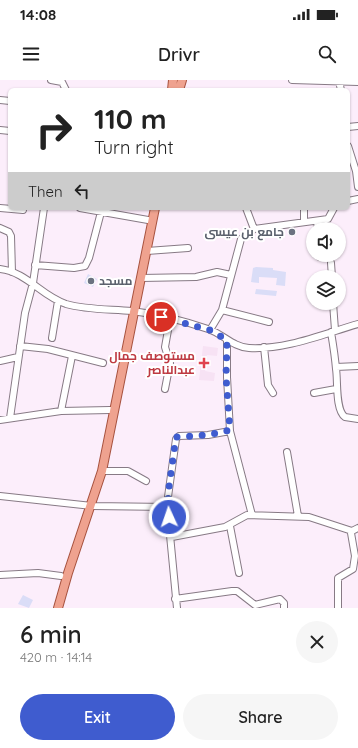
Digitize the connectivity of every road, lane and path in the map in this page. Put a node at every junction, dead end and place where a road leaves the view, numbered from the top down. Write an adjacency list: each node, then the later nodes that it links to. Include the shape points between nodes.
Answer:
1 (51, 80): 5 (street, via 62,82)
2 (292, 80): 3 (street)
3 (339, 81): 4 (street); 6 (street)
4 (358, 82)
5 (65, 88)
6 (340, 88)
7 (350, 155): 8 (street)
8 (357, 171): 9 (street)
9 (358, 187)
10 (44, 210): 25 (street)
11 (97, 210): 17 (street); 25 (street, via 89,258 85,266 74,268)
12 (150, 210): 17 (main road)
13 (155, 210): 23 (main road)
14 (247, 210): 21 (street)
15 (304, 210): 19 (street)
16 (333, 210): 18 (street, via 328,219)
17 (148, 220): 35 (main road)
18 (317, 221): 19 (street)
19 (304, 222): 21 (street)
20 (0, 228): 28 (street, via 9,232 11,236)
21 (254, 229): 29 (street, via 241,239)
22 (188, 248): 23 (street)
23 (147, 251): 30 (main road)
24 (331, 263): 27 (street)
25 (35, 265): 31 (street)
26 (0, 269): 28 (street)
27 (332, 270)
28 (12, 272): 31 (street)
29 (231, 275): 30 (street, via 217,272 196,277); 33 (street)
30 (141, 278): 35 (main road)
31 (33, 283): 32 (street); 43 (street)
32 (58, 301): 35 (street, via 84,308); 41 (street)
33 (222, 310): 37 (street); 39 (street)
34 (333, 310): 40 (street)
35 (133, 312): 36 (street); 55 (main road); 62 (main road)
36 (170, 319): 39 (street); 51 (street, via 165,342 170,363)
37 (268, 322)
38 (358, 324): 40 (street)
39 (210, 330): 42 (street)
40 (333, 331): 44 (street, via 290,344); 50 (street)
41 (52, 338)
42 (227, 340): 44 (street, via 245,347); 60 (street, via 226,377)
43 (20, 346): 45 (street, via 48,349); 46 (street)
44 (264, 347): 53 (street, via 268,386)
45 (72, 356): 48 (street); 56 (street)
46 (18, 357): 47 (street); 57 (street)
47 (0, 359)
48 (103, 363)
49 (358, 366): 50 (street)
50 (336, 367): 52 (street)
51 (164, 389)
52 (336, 389): 54 (street); 58 (street, via 342,415)
53 (273, 393)
54 (314, 393)
55 (110, 410): 56 (street); 65 (main road)
56 (61, 411): 57 (street)
57 (10, 418): 59 (street)
58 (358, 419)
59 (0, 420)
60 (230, 430): 66 (street, via 208,435 176,437); 67 (street)
61 (287, 452): 68 (street)
62 (102, 471): 63 (street, via 128,471); 65 (main road)
63 (146, 482)
64 (0, 496): 65 (street)
65 (89, 506): 66 (street); 74 (main road); 77 (main road)
66 (168, 506): 71 (street)
67 (252, 515): 68 (street); 69 (street, via 244,516)
68 (298, 516): 70 (street)
69 (230, 526): 71 (street); 72 (street)
70 (355, 530): 80 (street, via 351,536 354,565 353,569 338,578)
71 (172, 537): 75 (street)
72 (239, 573)
73 (0, 575): 74 (street, via 38,573)
74 (61, 576): 76 (main road)
75 (175, 599): 78 (street); 79 (street, via 232,590 255,605 280,599 284,602)
76 (54, 608)
77 (58, 608)
78 (176, 608)
79 (284, 608)
80 (338, 608)

